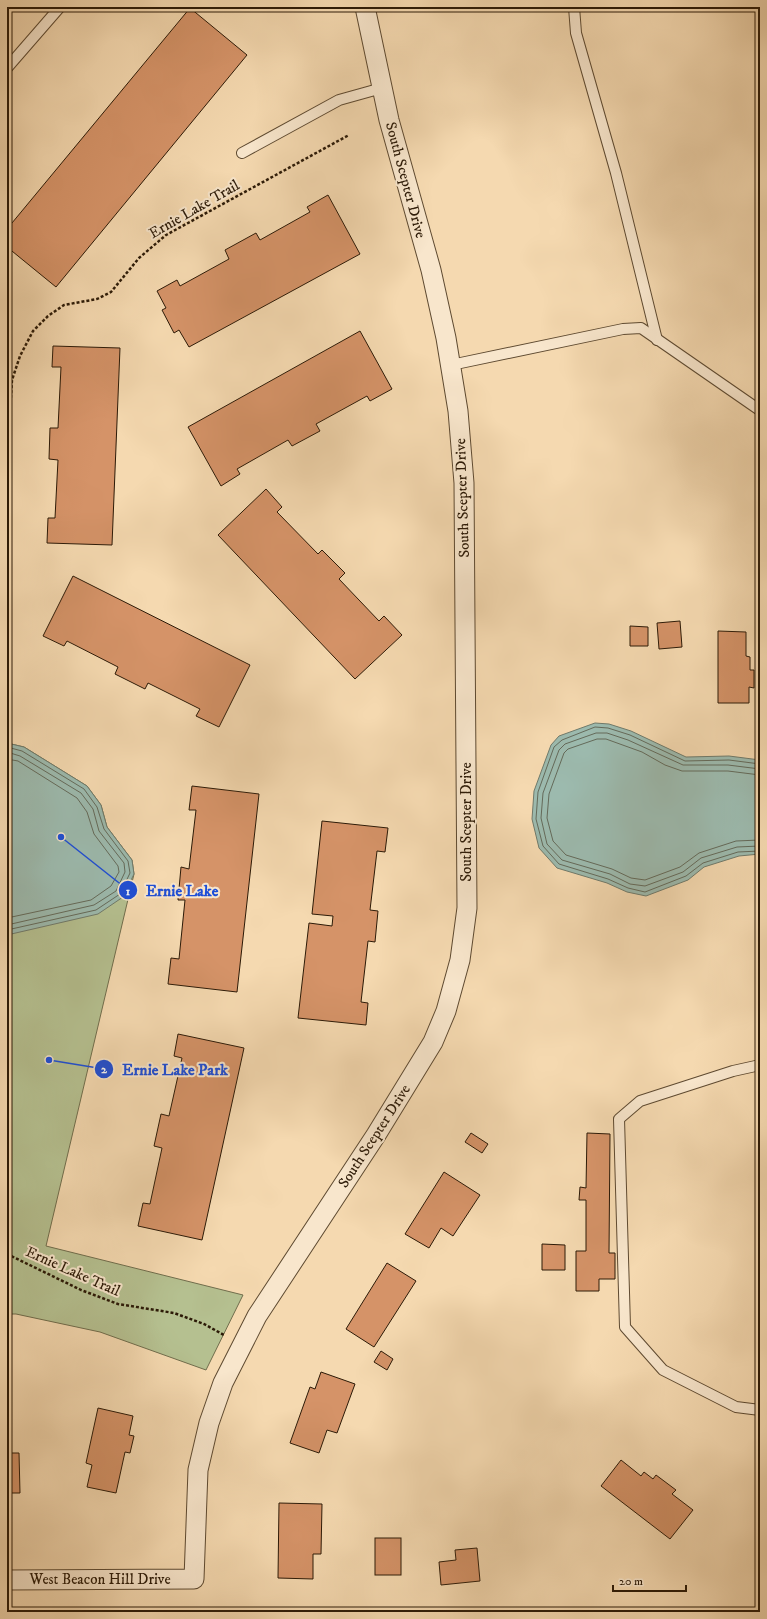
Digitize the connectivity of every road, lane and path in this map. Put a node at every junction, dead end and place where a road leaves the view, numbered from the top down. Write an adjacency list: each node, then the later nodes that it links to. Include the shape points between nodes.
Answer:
1 (60, 7): 4 (lane)
2 (365, 7): 5 (street, South Scepter Drive)
3 (574, 7): 8 (lane, via 576,33 616,173)
4 (7, 68)
5 (382, 88): 7 (lane, via 339,100); 9 (street, South Scepter Drive, via 431,270)
6 (349, 135): 11 (path, Ernie Lake Trail, via 166,235 139,258 111,292 97,299 64,305 48,316 33,331 20,356 12,380)
7 (242, 153)
8 (657, 340): 9 (lane, via 641,328 623,329); 10 (lane)
9 (450, 365): 14 (street, South Scepter Drive, via 458,411 464,483 467,908 460,960 446,1011 433,1042)
10 (758, 409)
11 (7, 458)
12 (760, 1065): 15 (lane, via 640,1101 619,1119 625,1327 663,1370 736,1407)
13 (7, 1254): 14 (path, Ernie Lake Trail, via 103,1299 118,1304 174,1313 204,1324)
14 (242, 1345): 16 (street, South Scepter Drive, via 223,1383 198,1470)
15 (760, 1410)
16 (194, 1579): 17 (street, West Beacon Hill Drive)
17 (7, 1580)

